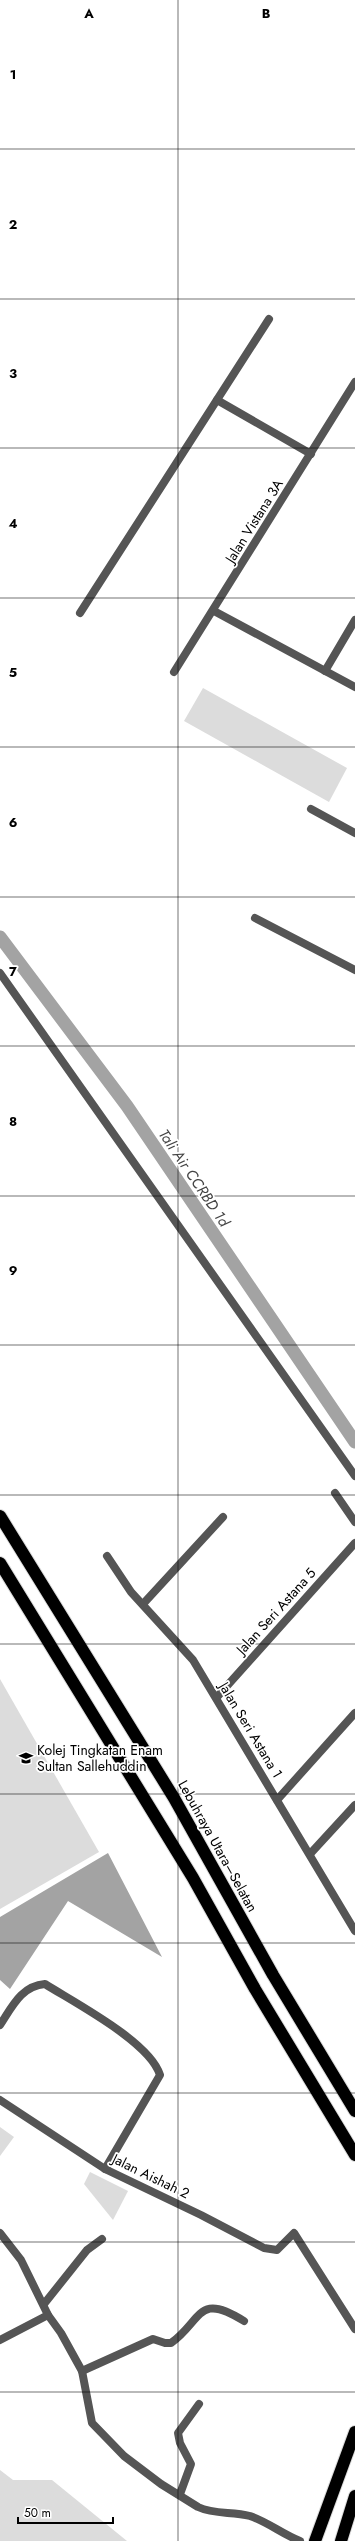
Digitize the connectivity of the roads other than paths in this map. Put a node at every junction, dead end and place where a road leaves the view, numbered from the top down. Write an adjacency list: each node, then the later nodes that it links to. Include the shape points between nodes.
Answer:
1 (269, 319): 3 (street)
2 (355, 382): 4 (street, Jalan Vistana 3A)
3 (217, 400): 4 (street); 6 (street)
4 (311, 454): 5 (street, Jalan Vistana 3A)
5 (214, 611): 8 (street); 9 (street, Jalan Vistana 3A)
6 (80, 613)
7 (355, 620): 8 (street)
8 (325, 671): 10 (street)
9 (174, 672)
10 (355, 687)
11 (311, 809): 12 (street)
12 (355, 833)
13 (255, 918): 14 (street)
14 (355, 970)
15 (0, 973): 16 (street)
16 (355, 1476)
17 (335, 1493): 20 (street)
18 (0, 1516): 33 (highway, Lebuhraya Utara–Selatan, via 174,1798 273,1975)
19 (223, 1517): 24 (street)
20 (355, 1522)
21 (355, 1543): 25 (street, Jalan Seri Astana 5)
22 (107, 1556): 24 (street, Jalan Seri Astana 1, via 131,1592)
23 (0, 1563): 34 (highway, via 193,1878 255,1989)
24 (143, 1604): 25 (street, Jalan Seri Astana 1, via 184,1648)
25 (217, 1697): 27 (street, Jalan Seri Astana 1)
26 (355, 1713): 27 (street)
27 (277, 1800): 29 (street, Jalan Seri Astana 1)
28 (355, 1805): 29 (street)
29 (310, 1854): 30 (street, Jalan Seri Astana 1)
30 (355, 1931)
31 (0, 2025): 35 (street, via 21,1994 36,1985 45,1984 138,2045 153,2060 160,2075)
32 (0, 2100): 35 (street, Jalan Aishah 2)
33 (355, 2110)
34 (355, 2155)
35 (105, 2169): 41 (street, Jalan Aishah 2, via 201,2214 264,2248 277,2250 294,2233)
36 (0, 2233): 38 (street, via 21,2260)
37 (102, 2239): 38 (street, via 87,2250)
38 (44, 2304): 39 (street)
39 (48, 2315): 42 (street); 43 (street)
40 (244, 2321): 43 (street, via 222,2308 201,2312 171,2343 153,2339)
41 (355, 2329)
42 (0, 2340)
43 (82, 2371): 46 (street, via 90,2414 98,2430 141,2470)
44 (199, 2404): 46 (street, via 178,2433 180,2443 192,2464)
45 (355, 2432): 49 (highway)
46 (180, 2494): 48 (street, via 206,2511 238,2513 260,2520)
47 (355, 2496): 50 (highway)
48 (300, 2541)
49 (315, 2541)
50 (341, 2541)

